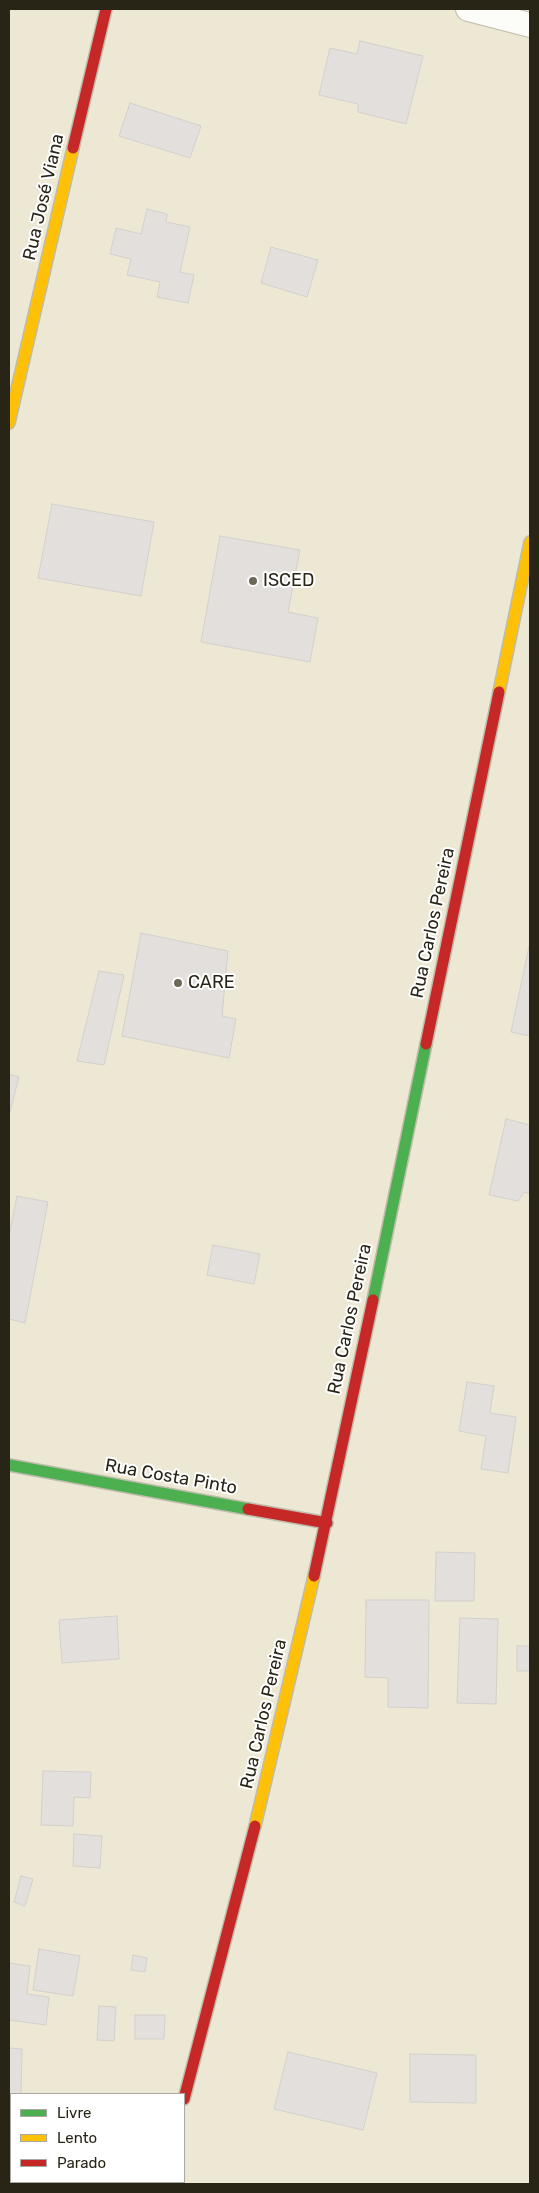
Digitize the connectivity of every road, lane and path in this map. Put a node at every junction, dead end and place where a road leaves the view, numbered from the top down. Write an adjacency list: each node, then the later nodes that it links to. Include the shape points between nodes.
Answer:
1 (106, 9): 4 (street, Rua José Viana)
2 (468, 9): 3 (street)
3 (530, 25)
4 (13, 378): 5 (street, Rua José Viana)
5 (9, 423)
6 (530, 542): 8 (street, Rua Carlos Pereira)
7 (9, 1465): 8 (street, Rua Costa Pinto)
8 (327, 1523): 9 (street, Rua Carlos Pereira, via 246,1866)
9 (185, 2095)

